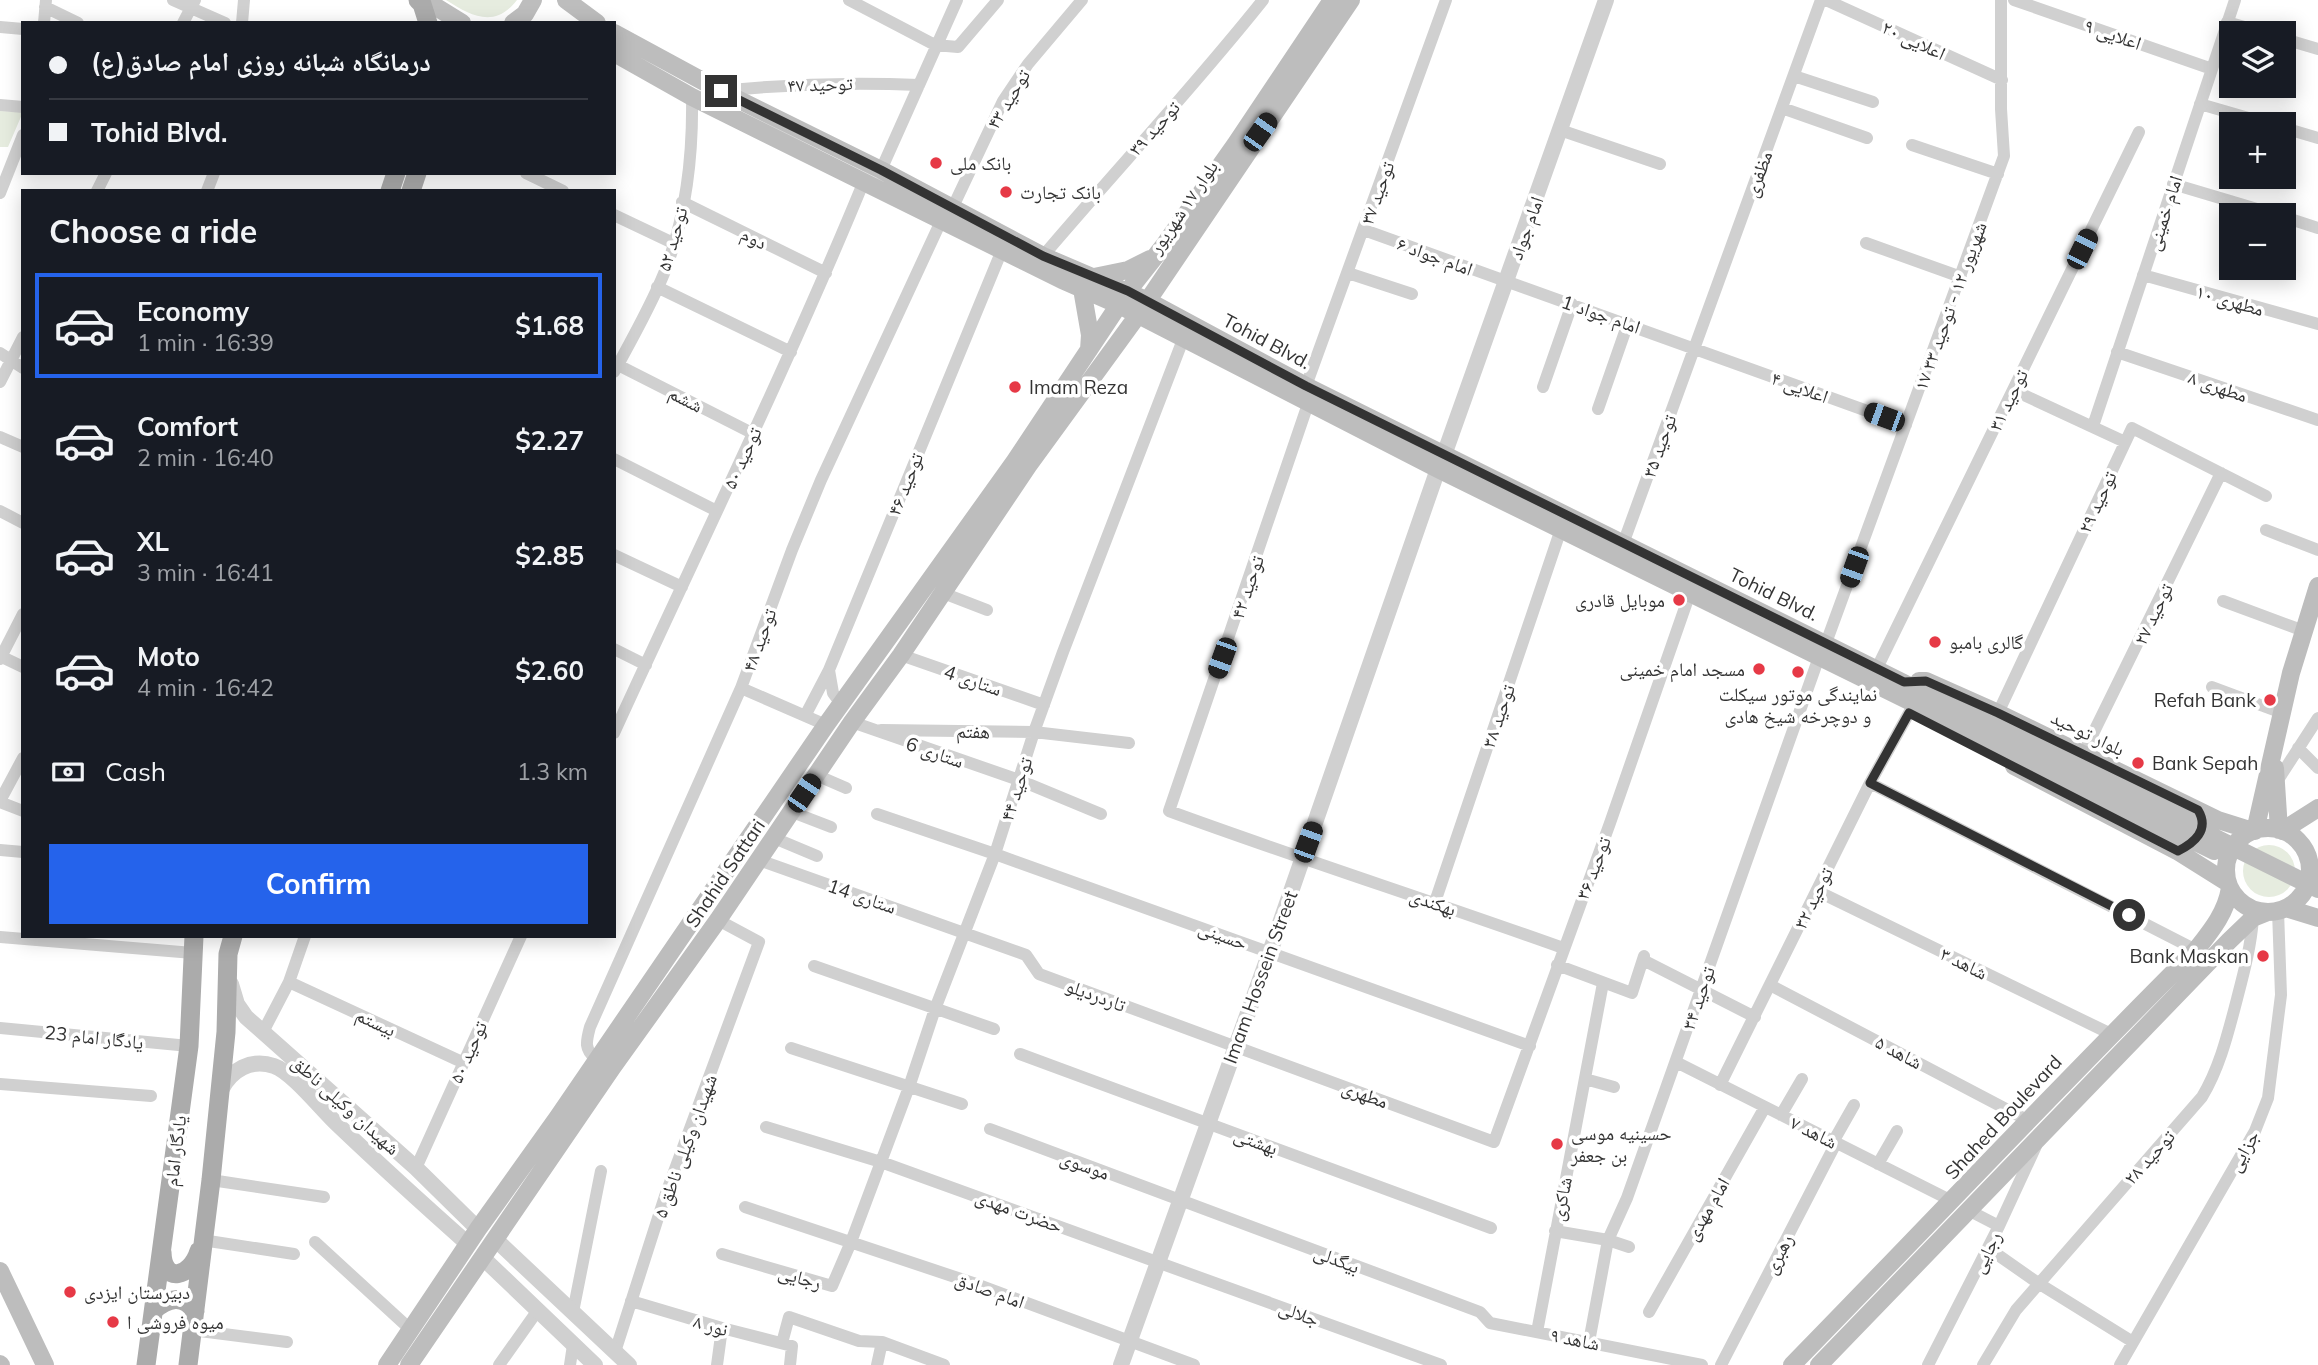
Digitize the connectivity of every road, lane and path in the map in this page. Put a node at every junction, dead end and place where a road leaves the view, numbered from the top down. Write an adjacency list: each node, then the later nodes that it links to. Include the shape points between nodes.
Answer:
1 (173, 0): 21 (street)
2 (244, 0): 26 (street)
3 (418, 0): 27 (main road)
4 (425, 0): 28 (main road)
5 (533, 0): 29 (main road)
6 (566, 0): 30 (main road)
7 (849, 0): 36 (street)
8 (957, 0): 36 (street)
9 (998, 0): 36 (street, via 958,47)
10 (1082, 0): 69 (street, توحید ۴۳, via 1003,101)
11 (1263, 0): 78 (street, توحید ۳۹)
12 (1332, 0): 77 (main road)
13 (1351, 0): 77 (main road, بلوار ۱۷ شهریور)
14 (1446, 0): 73 (street, توحید ۳۷)
15 (1606, 0): 52 (street, امام جواد)
16 (1824, 0): 41 (street, مظفری); 42 (street, اعلایی ۲۰)
17 (2001, 0): 42 (street, ۱۷ شهریور ۱۲ - توحید ۳۳)
18 (2014, 0): 40 (street, اعلایی ۹)
19 (2235, 0): 31 (street, امام خمینی)
20 (46, 3): 22 (street); 23 (street)
21 (192, 5): 24 (street); 25 (street)
22 (44, 21)
23 (75, 21)
24 (184, 21)
25 (221, 21)
26 (242, 21)
27 (427, 21)
28 (459, 21)
29 (516, 21)
30 (594, 21)
31 (2227, 21)
32 (0, 27): 33 (street)
33 (21, 29)
34 (616, 34): 44 (main road, Tohid Blvd.)
35 (2296, 43): 38 (street)
36 (935, 46): 43 (street)
37 (2219, 47): 40 (street, امام خمینی)
38 (2318, 49)
39 (616, 54): 45 (main road, Tohid Blvd.)
40 (2212, 69): 47 (street, امام خمینی)
41 (1794, 76): 46 (street); 50 (street, مظفری)
42 (2002, 80): 61 (street, ۱۷ شهریور ۱۲ - توحید ۳۳, via 2004,156)
43 (919, 85): 44 (street, توحید ۴۷, via 857,82); 60 (street)
44 (721, 91): 60 (main road, Tohid Blvd.)
45 (692, 97): 63 (main road, Tohid Blvd.); 67 (street, توحید ۵۲, via 693,138)
46 (1873, 102)
47 (2200, 104): 51 (street); 64 (street, امام خمینی)
48 (0, 105): 49 (street)
49 (21, 107)
50 (1782, 108): 55 (street); 97 (street, مظفری)
51 (2228, 112)
52 (1560, 130): 59 (street); 84 (street, امام جواد)
53 (2139, 132): 106 (street, توحید ۳۱)
54 (2296, 132): 56 (street)
55 (1867, 138)
56 (2318, 138)
57 (21, 140): 66 (street)
58 (1912, 145): 61 (street)
59 (1660, 164)
60 (881, 170): 69 (main road, Tohid Blvd.)
61 (1998, 174): 83 (street, ۱۷ شهریور ۱۲ - توحید ۳۳)
62 (530, 175): 65 (street)
63 (864, 181): 69 (main road, Tohid Blvd.); 79 (street, توحید ۵۰)
64 (2173, 184): 68 (street); 82 (street, امام خمینی)
65 (559, 189)
66 (0, 193)
67 (682, 202): 74 (street, توحید ۵۲); 79 (street, دوم)
68 (2237, 203)
69 (947, 214): 76 (main road, Tohid Blvd.); 78 (main road, Tohid Blvd.); 145 (street, توحید ۴۸, via 821,480)
70 (616, 216): 74 (street)
71 (2296, 221): 72 (street)
72 (2318, 228)
73 (1364, 230): 81 (street, توحید ۳۷); 84 (street, امام جواد ۶)
74 (673, 243): 86 (street, توحید ۵۲)
75 (1866, 243): 83 (street)
76 (1002, 250): 85 (main road, Tohid Blvd.); 143 (street, توحید ۴۶)
77 (1167, 251): 80 (main road, بلوار ۱۷ شهریور); 85 (main road); 88 (main road, Shahid Sattari)
78 (1043, 256): 85 (main road, Tohid Blvd.)
79 (826, 273): 99 (street, توحید ۵۰)
80 (1164, 273): 90 (main road, بلوار ۱۷ شهریور); 91 (main road)
81 (1348, 273): 87 (street); 107 (street, توحید ۳۷)
82 (2143, 275): 93 (street, مطهری ۱۰); 100 (street, امام خمینی)
83 (1961, 276): 110 (street, ۱۷ شهریور ۱۲ - توحید ۳۳)
84 (1507, 282): 89 (street, امام جواد 1); 117 (street, امام جواد)
85 (1088, 283): 88 (main road, Tohid Blvd.); 98 (main road)
86 (657, 287): 99 (street); 103 (street, توحید ۵۲)
87 (1412, 293)
88 (1124, 298): 90 (main road, Tohid Blvd.); 98 (main road, Shahid Sattari)
89 (1572, 304): 92 (street, امام جواد 1); 105 (street)
90 (1142, 308): 91 (main road, Tohid Blvd.); 96 (main road, Shahid Sattari)
91 (1171, 323): 94 (main road, Tohid Blvd.); 96 (main road); 107 (main road, Tohid Blvd.)
92 (1628, 323): 97 (street, امام جواد 1); 108 (street)
93 (2318, 324)
94 (1184, 337): 107 (main road, Tohid Blvd.); 148 (street, توحید ۴۴)
95 (21, 339): 101 (street)
96 (1116, 343): 130 (main road, Shahid Sattari)
97 (1695, 348): 110 (street, اعلایی ۴); 125 (street, توحید ۳۵)
98 (1089, 350): 147 (main road, Shahid Sattari)
99 (790, 352): 112 (street, توحید ۵۰)
100 (2117, 352): 109 (street, مطهری ۸); 111 (street, امام خمینی)
101 (5, 357): 102 (street); 104 (street)
102 (21, 367)
103 (616, 367): 112 (street, ششم)
104 (0, 382)
105 (1543, 387)
106 (2013, 390): 111 (street); 142 (street, توحید ۳۱)
107 (1308, 394): 117 (main road, Tohid Blvd.); 173 (street, توحید ۴۲)
108 (1598, 409)
109 (2318, 420)
110 (1906, 425): 137 (street, ۱۷ شهریور ۱۲ - توحید ۳۳)
111 (2092, 426): 114 (street)
112 (754, 433): 121 (street, توحید ۵۰)
113 (0, 437): 115 (street)
114 (2125, 442): 118 (street, via 2133,428); 149 (street, توحید ۲۹)
115 (21, 446)
116 (616, 460): 121 (street)
117 (1441, 462): 123 (main road, Tohid Blvd.); 125 (main road, Tohid Blvd.); 188 (street, Imam Hossein Street)
118 (2221, 473): 119 (street); 162 (street, توحید ۲۷)
119 (2266, 496)
120 (0, 511): 122 (street)
121 (717, 511): 129 (street, توحید ۵۰)
122 (21, 522)
123 (1561, 529): 131 (main road, Tohid Blvd.); 193 (street, توحید ۳۸)
124 (2266, 530): 126 (street)
125 (1623, 544): 137 (main road, Tohid Blvd.)
126 (2318, 550)
127 (616, 556): 129 (street)
128 (2318, 586): 135 (main road)
129 (682, 587): 140 (street, توحید ۵۰)
130 (943, 593): 133 (street); 138 (main road, Shahid Sattari)
131 (1690, 593): 137 (main road, Tohid Blvd.); 208 (street, توحید ۳۶)
132 (2224, 601): 135 (street)
133 (987, 610)
134 (21, 618): 139 (street)
135 (2304, 631): 150 (main road)
136 (616, 650): 140 (street)
137 (1823, 650): 142 (main road, Tohid Blvd.); 146 (main road, Tohid Blvd.); 217 (street, توحید ۳۴)
138 (901, 655): 148 (street, ستاری 4); 153 (main road, Shahid Sattari)
139 (0, 657): 141 (street)
140 (646, 665): 155 (street, توحید ۵۰)
141 (21, 666)
142 (1877, 668): 146 (main road, Tohid Blvd.)
143 (829, 670): 147 (street, via 833,693); 151 (street, توحید ۴۶)
144 (2211, 687): 150 (street)
145 (741, 688): 151 (street); 229 (street, توحید ۴۸, via 590,1027 586,1045)
146 (1906, 699): 149 (main road, بلوار توحید, via 1926,681); 160 (main road); 160 (main road); 167 (street, توحید ۳۲); 183 (main road, Tohid Blvd.)
147 (841, 704): 154 (main road, Shahid Sattari)
148 (1044, 705): 157 (street, توحید ۴۴)
149 (1998, 713): 162 (main road, بلوار توحید)
150 (2282, 713): 159 (main road)
151 (805, 716): 154 (street)
152 (2318, 718): 161 (street)
153 (852, 722): 156 (street, ستاری 6); 165 (main road, Shahid Sattari)
154 (826, 725): 229 (main road, Shahid Sattari)
155 (616, 729)
156 (870, 730): 157 (street, هفتم); 166 (street, ستاری 6)
157 (1034, 732): 158 (street, هفتم); 166 (street, توحید ۴۴)
158 (1129, 743)
159 (2274, 747): 168 (main road); 180 (main road)
160 (2019, 748): 191 (main road); 194 (main road)
161 (2298, 748): 164 (street); 168 (street)
162 (2083, 754): 172 (main road, بلوار توحید)
163 (21, 762): 170 (street)
164 (2318, 768)
165 (816, 775): 169 (street); 174 (main road, Shahid Sattari)
166 (1019, 780): 177 (street, ستاری 6); 185 (street, توحید ۴۴)
167 (1870, 783): 192 (street, توحید ۳۲); 209 (street)
168 (2276, 783): 179 (main road)
169 (846, 788)
170 (0, 801): 171 (street)
171 (21, 810)
172 (2198, 810): 180 (main road, بلوار توحید); 183 (main road, via 2203,824 2200,834)
173 (1169, 811): 188 (street, بهکندی)
174 (792, 812): 178 (street); 181 (main road, Shahid Sattari)
175 (2318, 812): 179 (main road)
176 (877, 814): 185 (street, حسینی)
177 (1101, 814)
178 (831, 827)
179 (2280, 830): 180 (main road); 189 (main road)
180 (2254, 831): 190 (main road, via 2231,852 2226,873)
181 (774, 838): 186 (street); 187 (main road, Shahid Sattari)
182 (0, 850): 184 (street)
183 (2178, 851): 190 (main road, Tohid Blvd.)
184 (21, 852)
185 (995, 854): 199 (street, توحید ۴۴); 210 (street, حسینی)
186 (817, 856)
187 (759, 860): 197 (main road, Shahid Sattari); 199 (street, ستاری 14)
188 (1301, 860): 193 (street, بهکندی); 210 (street, Imam Hossein Street)
189 (2314, 860): 195 (main road, via 2307,885 2295,902)
190 (2229, 886): 195 (main road, via 2250,908); 198 (main road, Shahed Boulevard, via 2228,901)
191 (2318, 889)
192 (1817, 891): 216 (street, توحید ۳۲); 223 (street, شاهد ۳)
193 (1435, 902): 208 (street, بهکندی)
194 (2318, 902)
195 (2271, 912): 196 (main road); 206 (main road, Shahed Boulevard); 282 (street, توحید ۲۸, via 2251,944 2224,1048 2202,1097); 297 (street, جزایی, via 2281,995 2268,1098 2255,1131)
196 (2318, 918)
197 (718, 920): 232 (main road, Shahid Sattari); 283 (street, شهیدان وکیلی ناطق ۵, via 760,942 665,1196)
198 (2213, 928): 206 (main road, via 2223,921 2232,924); 209 (main road, Shahed Boulevard)
199 (966, 932): 218 (street, توحید ۴۴); 225 (street, تاردردیلو, via 1026,955 1039,974)
200 (0, 937): 201 (street)
201 (21, 938)
202 (28, 938): 207 (street)
203 (232, 938): 213 (main road, یادگار امام)
204 (303, 938): 214 (street)
205 (520, 938): 230 (street, توحید ۵۰)
206 (2231, 939): 250 (main road, Shahed Boulevard)
207 (194, 944): 224 (main road, یادگار امام)
208 (1563, 948): 211 (street, توحید ۳۶)
209 (2196, 950): 223 (main road, Shahed Boulevard)
210 (1270, 952): 225 (street, Imam Hossein Street); 226 (street, حسینی)
211 (1557, 965): 215 (street); 226 (street, توحید ۳۶)
212 (814, 966): 218 (street)
213 (228, 973): 222 (street, شهیدان وکیلی ناطق, via 237,1004); 239 (main road, یادگار امام)
214 (289, 982): 222 (street); 230 (street, بیستم)
215 (1603, 984): 217 (street, via 1632,993 1644,958); 233 (street, شاکری)
216 (1770, 985): 219 (street, توحید ۳۲); 245 (street, شاهد ۵)
217 (1702, 988): 219 (street); 231 (street, توحید ۳۴)
218 (935, 1009): 221 (street); 237 (street, توحید ۴۴)
219 (1755, 1017): 236 (street, توحید ۳۲)
220 (0, 1028): 224 (street, یادگار امام 23)
221 (994, 1029)
222 (263, 1032): 255 (street, شهیدان وکیلی ناطق)
223 (2111, 1034): 245 (main road, Shahed Boulevard)
224 (189, 1046): 274 (main road, یادگار امام)
225 (1236, 1046): 246 (street, Imam Hossein Street); 251 (street, مطهری)
226 (1530, 1046): 251 (street, توحید ۳۶)
227 (791, 1048): 237 (street)
228 (1020, 1054): 246 (street, بهشتی)
229 (596, 1059): 232 (main road); 268 (main road, Shahid Sattari)
230 (462, 1062): 255 (street, توحید ۵۰)
231 (1676, 1062): 236 (street, شاهد ۷); 271 (street, توحید ۳۴)
232 (612, 1068): 269 (main road, Shahid Sattari)
233 (1585, 1079): 238 (street); 267 (street, شاکری)
234 (1802, 1079): 244 (street)
235 (0, 1084): 240 (street)
236 (1720, 1085): 243 (street, شاهد ۷)
237 (909, 1087): 241 (street); 253 (street, توحید ۴۴)
238 (1614, 1087)
239 (220, 1092): 257 (main road, یادگار امام); 264 (street, شهیدان وکیلی ناطق, via 227,1078 244,1066 263,1064 283,1070)
240 (151, 1096)
241 (962, 1104)
242 (1854, 1105): 252 (street, رهبری)
243 (1765, 1107): 244 (street, شاهد ۷); 287 (street, امام مهدی)
244 (1782, 1115): 252 (street, شاهد ۷)
245 (2027, 1119): 260 (main road, Shahed Boulevard)
246 (1208, 1123): 259 (street, Imam Hossein Street); 266 (street, بهشتی)
247 (766, 1127): 253 (street, حضرت مهدی)
248 (990, 1129): 259 (street, موسوی)
249 (1897, 1131): 254 (street)
250 (2040, 1137): 263 (main road, Shahed Boulevard); 265 (street, رجایی)
251 (1494, 1142)
252 (1835, 1143): 254 (street, شاهد ۷); 319 (street, رهبری)
253 (881, 1162): 272 (street, توحید ۴۴); 280 (street, حضرت مهدی)
254 (1878, 1164): 260 (street, شاهد ۷)
255 (416, 1168): 261 (street, شهیدان وکیلی ناطق)
256 (601, 1171): 286 (street)
257 (211, 1180): 258 (street); 270 (main road, یادگار امام)
258 (324, 1197)
259 (1180, 1200): 280 (street, Imam Hossein Street); 289 (street, بیگدلی, via 1479,1312)
260 (1952, 1201): 320 (main road, Shahed Boulevard)
261 (453, 1205): 264 (street, via 450,1214); 268 (street, شهیدان وکیلی ناطق)
262 (745, 1207): 272 (street, امام صادق)
263 (1970, 1211): 265 (street); 321 (main road, Shahed Boulevard)
264 (438, 1217): 268 (street, شهیدان وکیلی ناطق)
265 (1999, 1226): 276 (street, رجایی)
266 (1491, 1228)
267 (1555, 1231): 271 (street); 292 (street, شاکری)
268 (473, 1237): 291 (main road, Shahid Sattari)
269 (495, 1239): 279 (main road, Shahid Sattari); 286 (street)
270 (202, 1240): 274 (main road, via 196,1262 183,1273 166,1269); 277 (street); 288 (main road, یادگار امام)
271 (1608, 1240): 275 (street); 296 (street, توحید ۳۴)
272 (851, 1241): 278 (street, رجایی, via 832,1286); 293 (street, امام صادق)
273 (316, 1242): 291 (street)
274 (162, 1247): 284 (main road, یادگار امام)
275 (1629, 1247)
276 (1988, 1248): 282 (street); 322 (street, رجایی)
277 (294, 1254)
278 (722, 1254)
279 (482, 1258): 285 (street); 306 (main road, Shahid Sattari)
280 (1158, 1261): 293 (street, Imam Hossein Street); 317 (street, جلالی)
281 (0, 1271): 302 (main road)
282 (2038, 1283): 297 (street); 301 (street, توحید ۲۸, via 2016,1310)
283 (631, 1301): 290 (street, نور ۸); 300 (street, شهیدان وکیلی ناطق ۵)
284 (154, 1310): 288 (main road, via 163,1302 181,1299 189,1303); 303 (main road, یادگار امام)
285 (538, 1310): 298 (street); 307 (street)
286 (573, 1312): 300 (street)
287 (1648, 1312)
288 (193, 1320): 294 (street); 304 (main road, یادگار امام)
289 (1490, 1323): 292 (street, شاهد ۹)
290 (722, 1328): 299 (street, نور ۸); 311 (street)
291 (411, 1330): 305 (main road, Shahid Sattari)
292 (1537, 1332): 296 (street, شاهد ۹)
293 (1129, 1341): 315 (street, Imam Hossein Street); 316 (street, امام صادق)
294 (287, 1342)
295 (882, 1342): 299 (street, via 859,1341 789,1317); 313 (street); 314 (street)
296 (1590, 1342): 318 (street, شاهد ۹)
297 (2133, 1342): 323 (street, جزایی)
298 (573, 1345): 308 (street); 309 (street)
299 (787, 1345): 312 (street)
300 (615, 1352): 310 (street)
301 (1988, 1363)
302 (45, 1365)
303 (146, 1365)
304 (188, 1365)
305 (387, 1365)
306 (409, 1365)
307 (499, 1365)
308 (570, 1365)
309 (594, 1365)
310 (629, 1365)
311 (717, 1365)
312 (790, 1365)
313 (877, 1365)
314 (944, 1365)
315 (1121, 1365)
316 (1194, 1365)
317 (1441, 1365)
318 (1702, 1365)
319 (1721, 1365)
320 (1792, 1365)
321 (1819, 1365)
322 (1928, 1365)
323 (2120, 1365)

